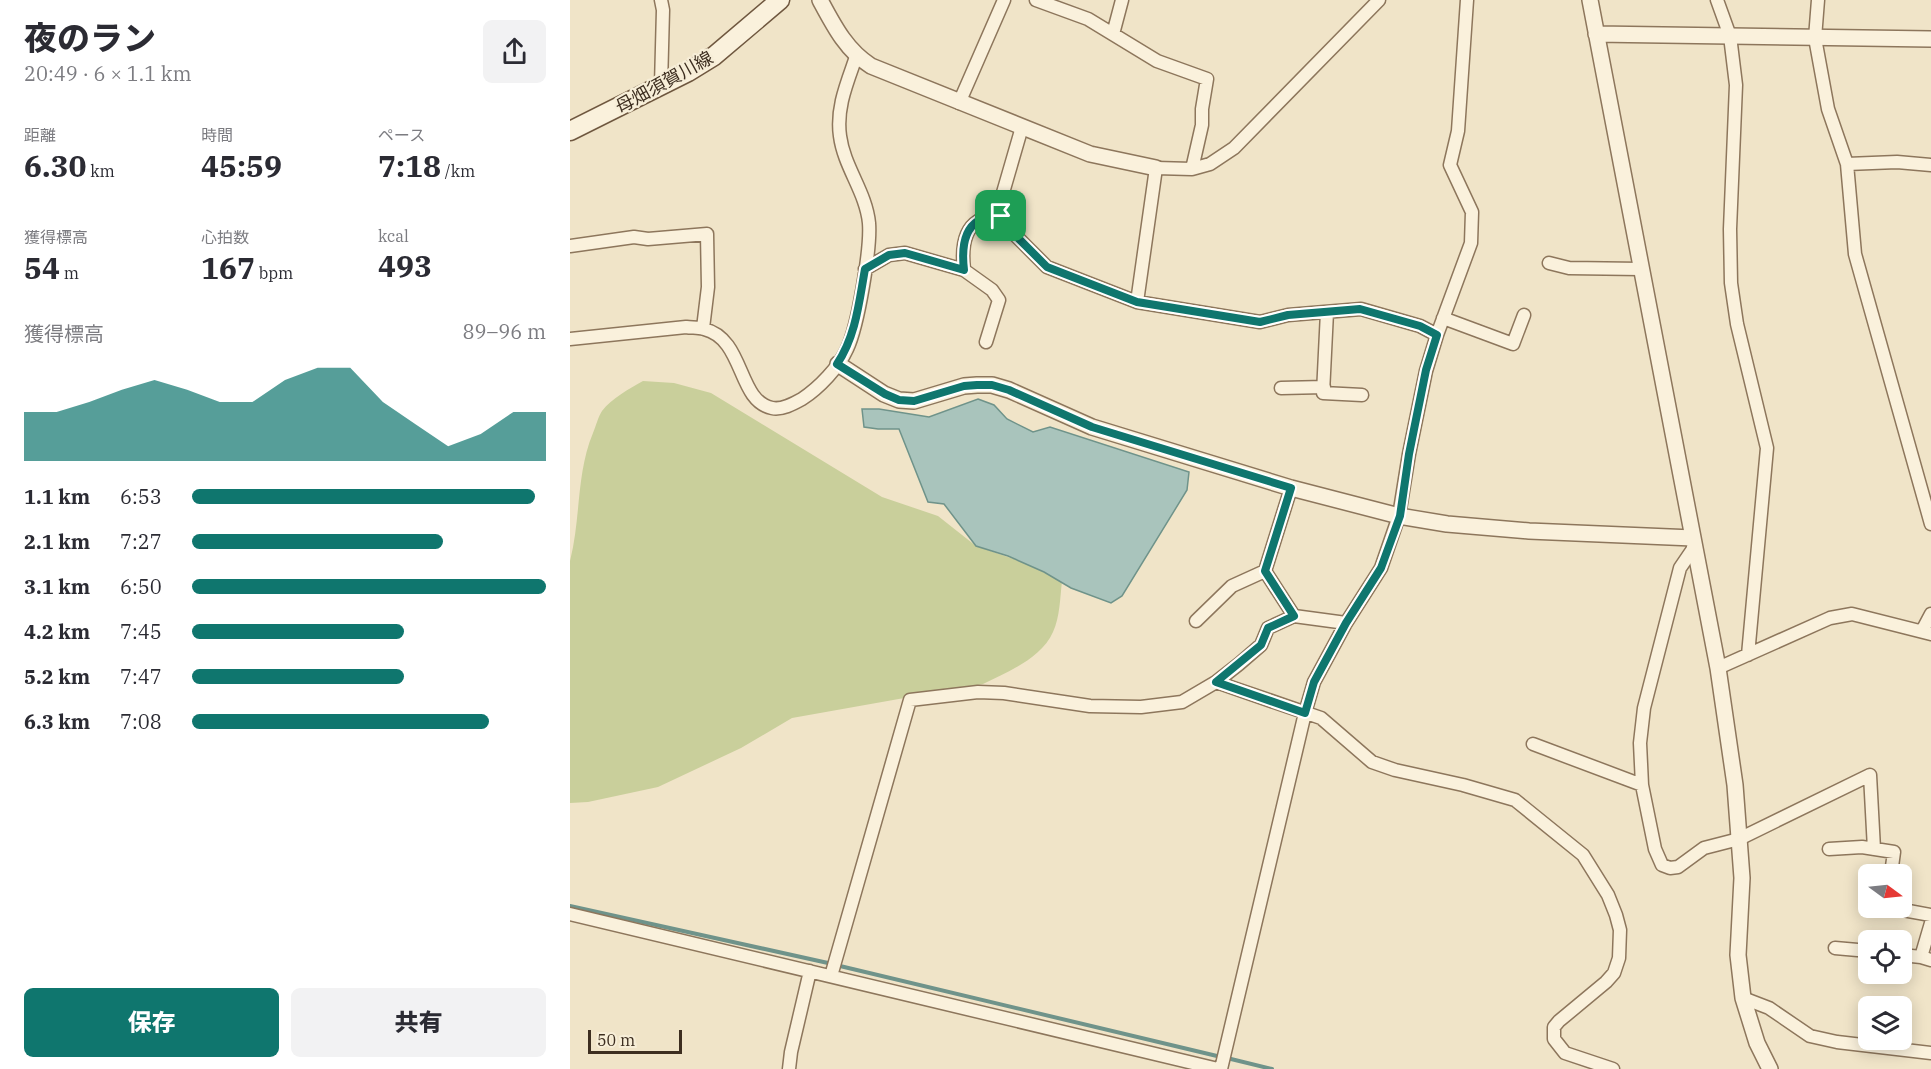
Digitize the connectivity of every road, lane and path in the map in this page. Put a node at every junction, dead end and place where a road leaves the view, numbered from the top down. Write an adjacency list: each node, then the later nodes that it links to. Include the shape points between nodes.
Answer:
1 (661, 0): 18 (street)
2 (780, 0): 18 (main road, 母畑須賀川線, via 714,56)
3 (820, 0): 17 (street, via 839,36)
4 (1004, 0): 19 (street)
5 (1036, 0): 13 (street, via 1088,19)
6 (1122, 0): 13 (street)
7 (1379, 0): 25 (street, via 1234,148 1210,164)
8 (1467, 0): 35 (street, via 1458,131 1450,165 1472,212 1471,243)
9 (1590, 0): 12 (street)
10 (1717, 0): 14 (street)
11 (1818, 0): 15 (street)
12 (1596, 33): 14 (street); 30 (street)
13 (1113, 34): 25 (street, via 1157,61 1208,79)
14 (1730, 36): 15 (street); 54 (street, via 1736,85 1731,283 1767,448)
15 (1815, 38): 16 (street); 22 (street, via 1828,109)
16 (1931, 39)
17 (856, 57): 19 (street); 29 (street, via 841,99 840,136 866,204 869,225)
18 (661, 85): 21 (main road, 母畑須賀川線)
19 (959, 103): 20 (street)
20 (1022, 127): 24 (street, via 1090,154); 26 (street, via 999,203)
21 (570, 131)
22 (1847, 164): 23 (street); 46 (street, via 1855,254)
23 (1931, 165)
24 (1156, 168): 25 (street); 32 (street)
25 (1192, 169)
26 (1001, 216): 31 (street, via 978,221 970,228 964,240); 32 (street, via 1047,267)
27 (570, 246): 36 (street, via 634,237 707,234 708,287)
28 (1549, 263): 30 (street, via 1569,268)
29 (865, 269): 31 (street, via 889,255 905,253); 40 (street, via 854,327)
30 (1641, 269): 47 (street)
31 (964, 270): 39 (street, via 992,290 999,300)
32 (1137, 302): 33 (street, via 1260,322)
33 (1327, 312): 37 (street, via 1360,309 1420,326); 41 (street)
34 (1524, 315): 35 (street, via 1513,344)
35 (1443, 318): 37 (street)
36 (703, 328): 38 (street); 40 (street, via 729,345 758,402 773,408 790,406 812,393)
37 (1437, 335): 45 (street, via 1426,370)
38 (570, 339)
39 (986, 342)
40 (837, 364): 44 (street, via 899,400 914,401 964,386 992,385 1092,427)
41 (1324, 387): 42 (street); 43 (street, via 1323,393)
42 (1281, 388)
43 (1362, 395)
44 (1291, 488): 45 (street); 48 (street)
45 (1400, 516): 47 (street, via 1448,524); 52 (street, via 1381,568)
46 (1931, 524)
47 (1694, 542): 55 (street); 59 (street, via 1680,568 1644,708 1640,743)
48 (1265, 571): 50 (street); 51 (street, via 1232,586)
49 (1931, 614): 53 (street)
50 (1294, 616): 52 (street); 56 (street, via 1268,628 1261,645)
51 (1196, 621)
52 (1346, 623): 57 (street, via 1314,682)
53 (1927, 632): 54 (street, via 1841,615)
54 (1748, 656): 55 (street)
55 (1718, 668): 60 (street)
56 (1216, 682): 57 (street); 72 (street, via 1182,702 1141,708 978,692 910,700)
57 (1305, 713): 76 (street); 77 (street, via 1321,718 1372,762 1515,800 1583,855 1616,915 1619,958 1606,982 1554,1027 1554,1040 1565,1053)
58 (1533, 744): 59 (street)
59 (1642, 785): 60 (street, via 1662,865 1678,867 1704,848)
60 (1739, 839): 62 (street, via 1870,775); 73 (street, via 1742,878 1738,956)
61 (1829, 849): 62 (street)
62 (1874, 849): 63 (street, via 1894,852)
63 (1892, 864)
64 (1912, 911): 66 (street)
65 (570, 914): 71 (street)
66 (1931, 915)
67 (1931, 923): 70 (street)
68 (1835, 948): 69 (street)
69 (1858, 950)
70 (1926, 958)
71 (810, 971): 72 (street); 75 (street)
72 (831, 976): 76 (street)
73 (1743, 998): 74 (street, via 1769,1008 1810,1036); 78 (street)
74 (1931, 1053)
75 (789, 1069)
76 (1220, 1069)
77 (1612, 1069)
78 (1770, 1069)

